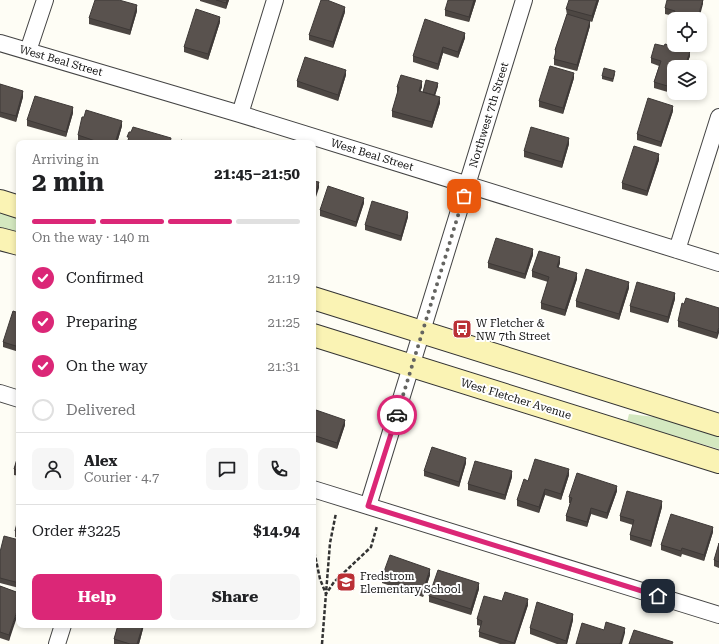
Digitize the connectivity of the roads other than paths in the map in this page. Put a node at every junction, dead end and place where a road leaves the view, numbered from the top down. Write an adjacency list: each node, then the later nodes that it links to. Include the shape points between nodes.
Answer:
1 (45, 0): 5 (street)
2 (275, 0): 6 (street)
3 (524, 0): 8 (street, Northwest 7th Street)
4 (0, 43): 5 (street, West Beal Street)
5 (28, 51): 6 (street, West Beal Street)
6 (240, 114): 8 (street, West Beal Street)
7 (719, 117): 13 (street)
8 (467, 184): 13 (street, West Beal Street); 16 (street, Northwest 7th Street)
9 (0, 201): 10 (main road)
10 (16, 206)
11 (0, 239): 12 (main road)
12 (16, 243)
13 (677, 250): 14 (street, West Beal Street)
14 (719, 263)
15 (316, 299): 16 (main road)
16 (423, 332): 18 (street, Northwest 7th Street); 21 (main road)
17 (316, 336): 18 (main road, West Fletcher Avenue)
18 (412, 366): 22 (main road, West Fletcher Avenue); 24 (street, Northwest 7th Street)
19 (0, 393): 20 (street)
20 (16, 398)
21 (719, 425)
22 (719, 462)
23 (316, 490): 24 (street)
24 (368, 506): 25 (street)
25 (719, 615)
26 (62, 628): 27 (street)
27 (57, 644)

